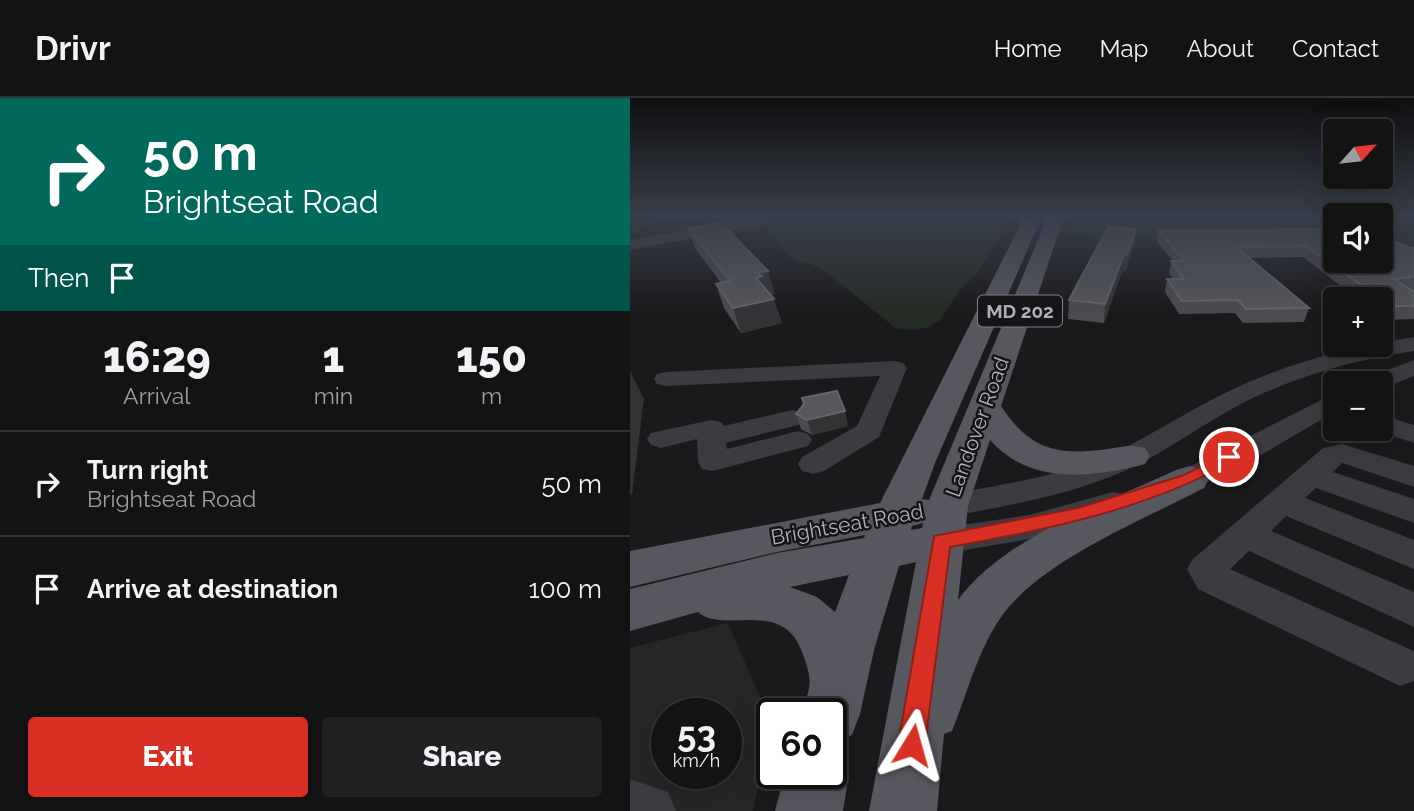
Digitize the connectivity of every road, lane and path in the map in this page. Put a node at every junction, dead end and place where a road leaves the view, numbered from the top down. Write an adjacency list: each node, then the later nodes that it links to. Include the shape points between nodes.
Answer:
1 (1022, 249): 20 (main road, Landover Road / MD 202)
2 (1044, 249): 8 (main road, Landover Road / MD 202)
3 (1414, 344): 4 (street, Brightseat Road, via 1352,353)
4 (1282, 376): 6 (street); 14 (street, Brightseat Road)
5 (666, 379): 13 (street, via 895,368 869,431 713,462 711,428)
6 (1323, 394)
7 (1323, 406): 17 (street, Brightseat Road)
8 (985, 407): 14 (main road, via 1011,445 1043,459 1071,464); 20 (main road, Landover Road / MD 202)
9 (1393, 408): 10 (street)
10 (1414, 414)
11 (1393, 427): 12 (street)
12 (1414, 434)
13 (661, 439)
14 (1132, 456): 20 (street, Brightseat Road)
15 (1311, 475): 16 (street, via 1334,454 1342,453); 18 (street); 19 (street)
16 (1414, 477)
17 (1189, 479): 20 (street, Brightseat Road, via 1067,517); 29 (main road, via 1032,560 986,600 959,641 934,699)
18 (1282, 501): 21 (street); 22 (street)
19 (1414, 511)
20 (917, 529): 23 (main road, Brightseat Road, via 715,548); 25 (main road, Brightseat Road); 27 (main road, Landover Road / MD 202); 29 (main road, Landover Road / MD 202)
21 (1245, 534): 24 (street); 26 (street, via 1206,569 1212,578)
22 (1414, 555)
23 (630, 569)
24 (1414, 610)
25 (630, 613): 27 (main road, via 729,598 765,599 806,618 818,630)
26 (1401, 666)
27 (835, 696)
28 (814, 789): 32 (main road)
29 (904, 803)
30 (630, 806): 31 (street)
31 (649, 811)
32 (809, 811)

